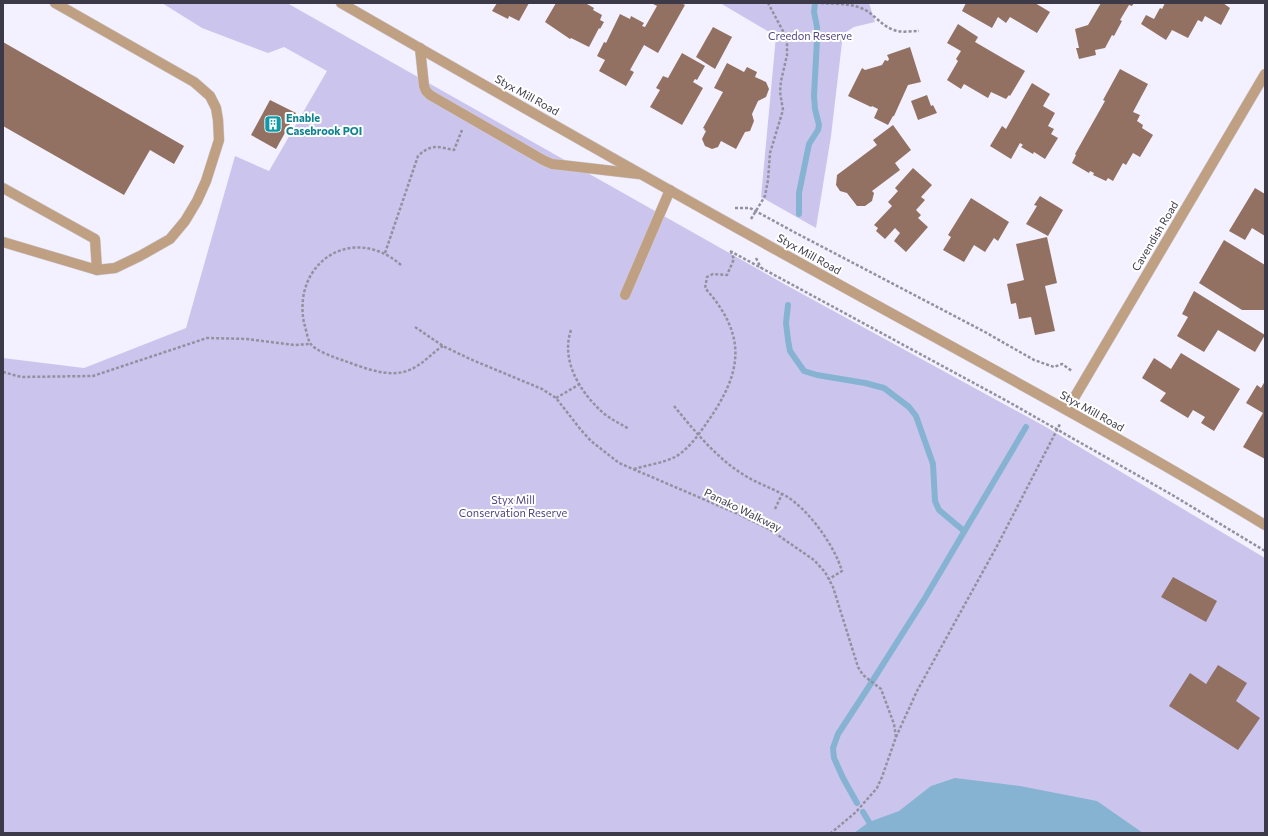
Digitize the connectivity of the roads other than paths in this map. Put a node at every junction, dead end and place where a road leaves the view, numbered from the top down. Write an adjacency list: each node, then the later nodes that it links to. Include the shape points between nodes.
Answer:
1 (55, 3): 9 (street, via 194,82 210,96 218,120 219,140 206,181 185,221 170,239 140,256 116,268)
2 (341, 3): 3 (street, Styx Mill Road)
3 (420, 48): 5 (street, Styx Mill Road); 5 (street, via 426,91 467,116 552,164)
4 (1265, 74): 11 (street, Cavendish Road)
5 (643, 174): 7 (street, Styx Mill Road)
6 (3, 188): 9 (street, via 95,239)
7 (670, 190): 10 (street); 11 (street, Styx Mill Road)
8 (3, 242): 9 (street)
9 (96, 270)
10 (624, 295)
11 (1067, 410): 12 (street, Styx Mill Road)
12 (1265, 525)

